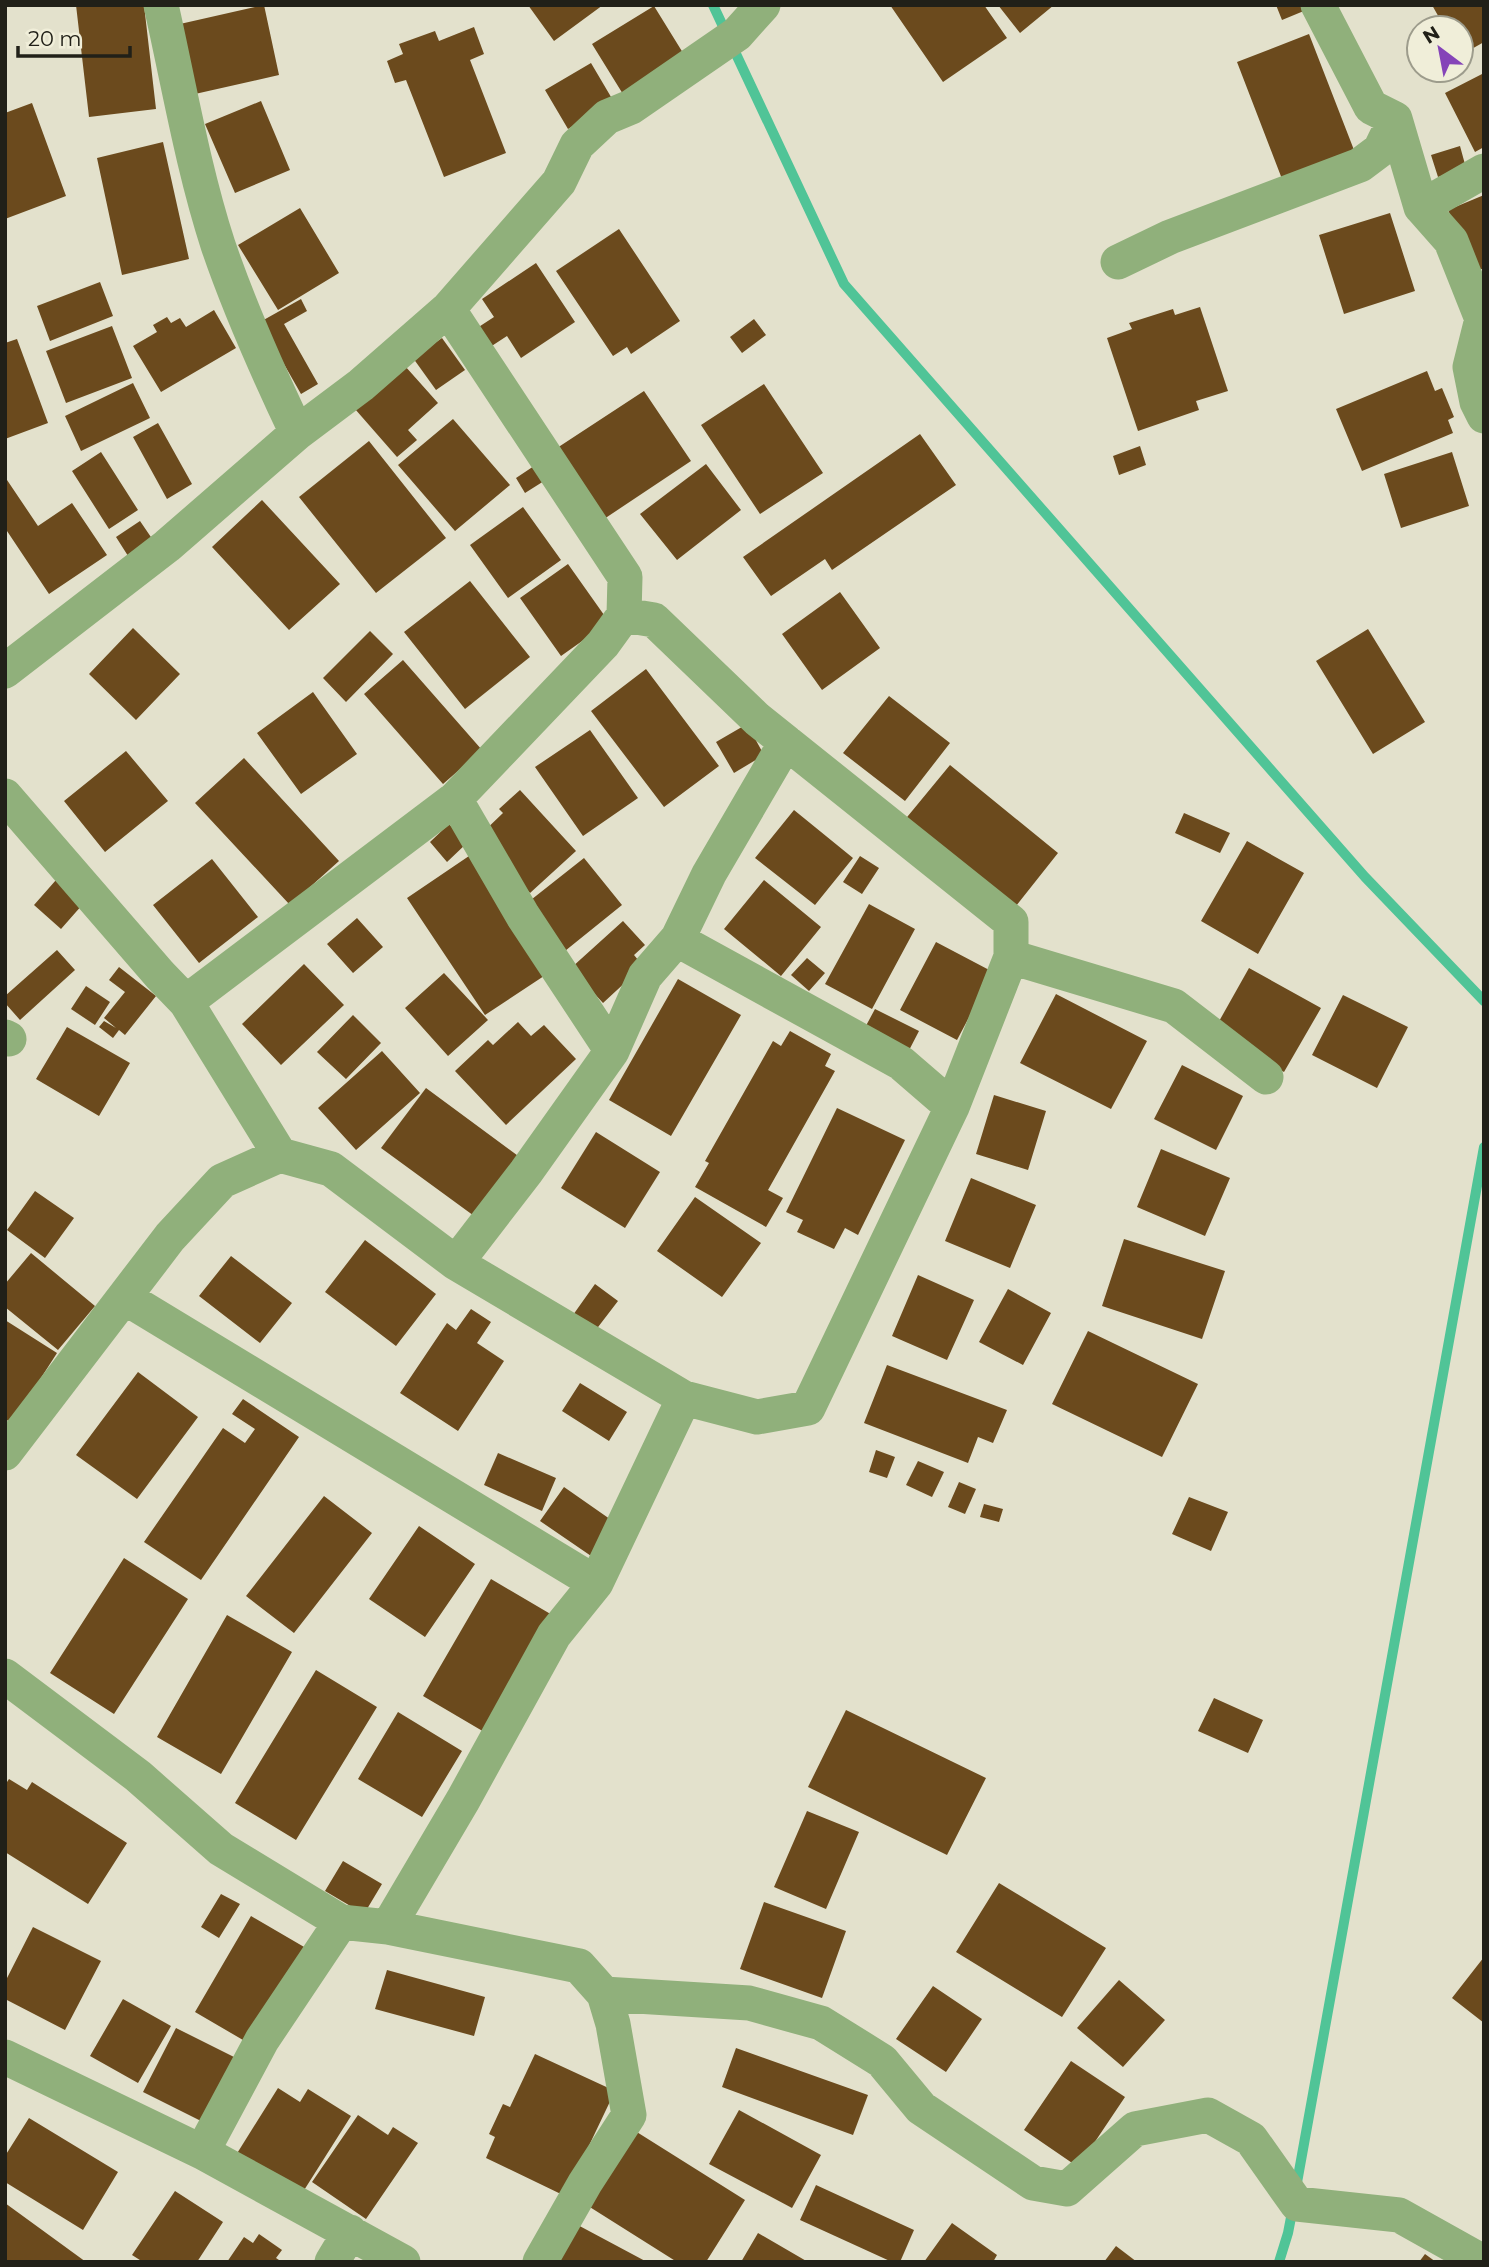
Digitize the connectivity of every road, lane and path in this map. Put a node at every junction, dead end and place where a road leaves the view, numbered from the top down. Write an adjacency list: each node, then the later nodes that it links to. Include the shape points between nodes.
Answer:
1 (161, 5): 10 (street, via 218,244 259,353)
2 (763, 5): 8 (street, via 737,34 631,107 607,117 577,145 559,182)
3 (1318, 5): 4 (street, via 1371,107)
4 (1395, 119): 6 (street); 7 (street, via 1380,150 1360,165 1170,237)
5 (1484, 172): 6 (street)
6 (1421, 207): 9 (street, via 1451,240 1482,320 1470,367)
7 (1118, 262)
8 (448, 309): 10 (street, via 361,385); 11 (street, via 625,577)
9 (1484, 416)
10 (297, 433): 12 (street, via 167,546)
11 (624, 615): 13 (street, via 654,620); 15 (street)
12 (5, 671)
13 (786, 742): 16 (street, via 709,874); 17 (street, via 1011,922)
14 (5, 796): 18 (street)
15 (455, 799): 18 (street); 19 (street, via 523,916)
16 (678, 938): 19 (street, via 645,976); 21 (street, via 901,1063)
17 (1011, 957): 20 (street, via 1174,1006); 21 (street)
18 (186, 1002): 22 (street)
19 (612, 1051): 23 (street)
20 (1266, 1077)
21 (952, 1107): 25 (street, via 808,1408 757,1417)
22 (280, 1155): 23 (street, via 331,1169); 24 (street, via 222,1181 170,1237)
23 (456, 1263): 25 (street)
24 (124, 1297): 26 (street); 27 (street)
25 (684, 1398): 27 (street)
26 (5, 1453)
27 (596, 1583): 30 (street, via 554,1635)
28 (5, 1676): 29 (street, via 138,1776 221,1849)
29 (341, 1922): 30 (street); 33 (street, via 262,2040)
30 (388, 1927): 31 (street, via 579,1966)
31 (604, 1994): 37 (street, via 629,2115); 38 (street, via 749,2003 821,2023 881,2061 921,2108 1033,2183 1068,2189 1135,2129 1208,2115 1251,2139 1297,2204 1399,2215)
32 (5, 2057): 33 (street)
33 (202, 2152): 34 (street)
34 (350, 2232): 35 (street); 36 (street)
35 (332, 2262)
36 (402, 2262)
37 (540, 2262)
38 (1483, 2262)

